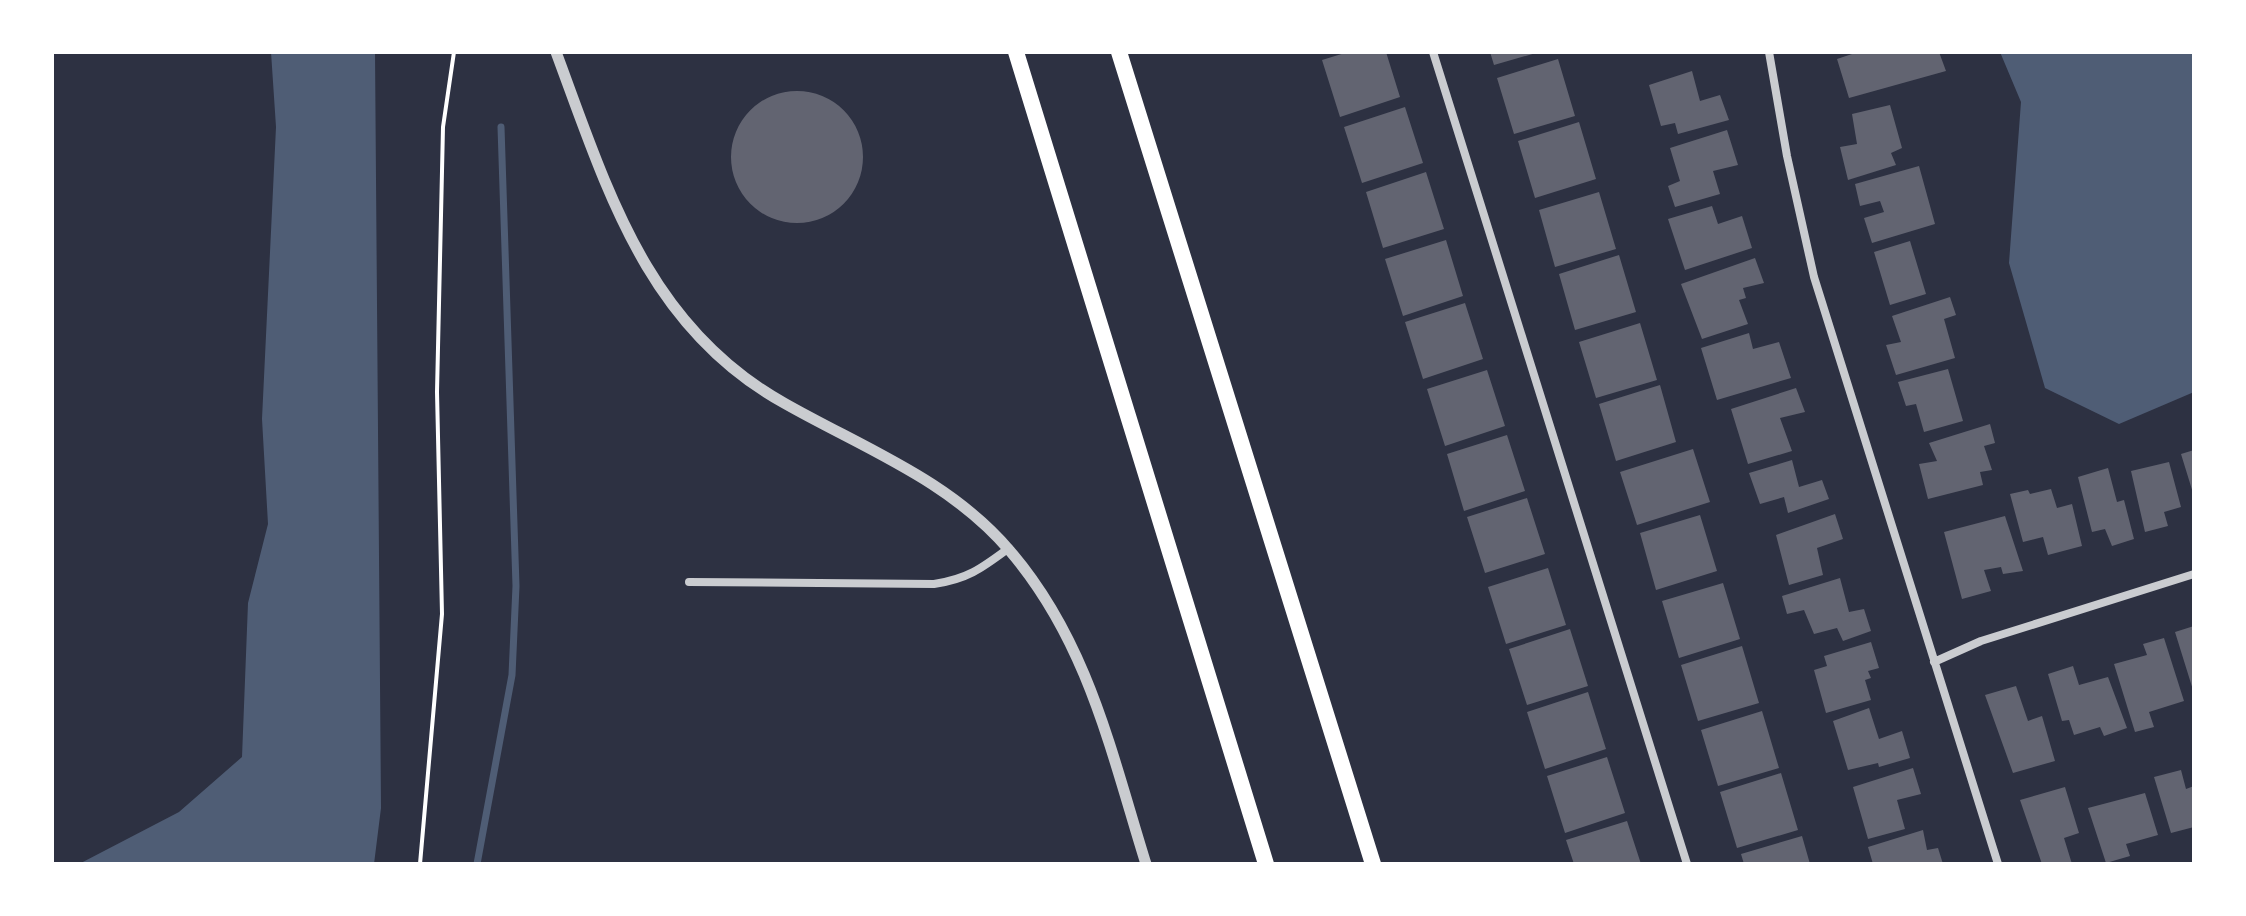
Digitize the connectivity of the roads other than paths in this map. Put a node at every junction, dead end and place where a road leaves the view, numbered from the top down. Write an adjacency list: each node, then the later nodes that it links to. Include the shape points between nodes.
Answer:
1 (556, 52): 6 (street, via 624,227 645,268 702,339 781,402 937,486)
2 (1016, 52): 11 (highway)
3 (1119, 52): 12 (highway)
4 (1433, 52): 13 (street)
5 (1769, 52): 9 (street, via 1814,277)
6 (1009, 548): 8 (street, via 974,574 934,584); 10 (street, via 1062,623 1081,661)
7 (2194, 574): 9 (street, via 1981,641)
8 (689, 582)
9 (1934, 662): 14 (street)
10 (1146, 864)
11 (1266, 864)
12 (1373, 864)
13 (1687, 864)
14 (1998, 864)

